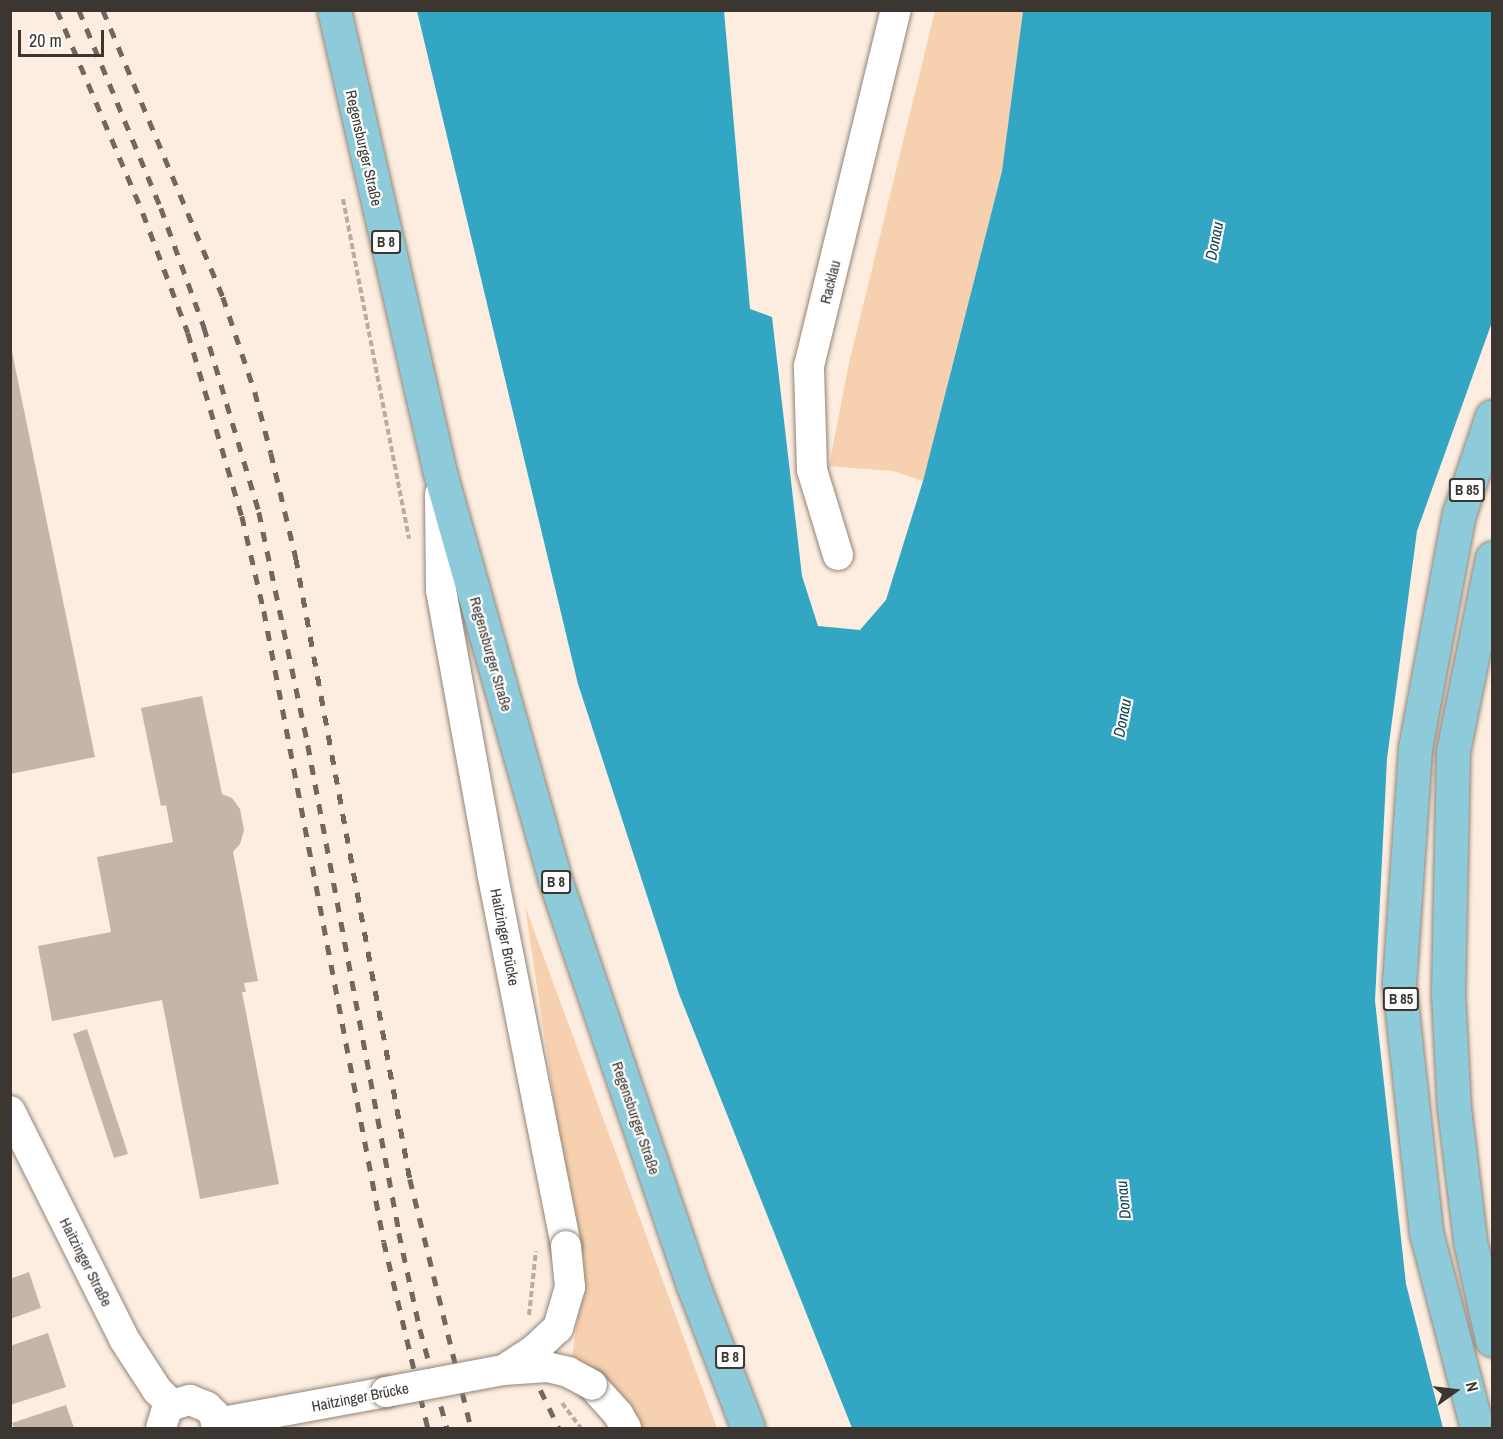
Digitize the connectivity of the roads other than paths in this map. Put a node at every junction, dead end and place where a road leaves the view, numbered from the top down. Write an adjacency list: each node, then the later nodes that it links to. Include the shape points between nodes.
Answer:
1 (334, 10): 4 (main road, Regensburger Straße / B 8)
2 (896, 10): 5 (street, Racklau, via 809,366 812,470)
3 (1492, 417): 16 (main road, B 85, via 1459,514 1415,748 1399,984 1426,1232)
4 (440, 474): 8 (main road, Regensburger Straße / B 8, via 554,877); 10 (street, Haitzinger Brücke, bridge, via 441,590 566,1246 570,1287 558,1328 534,1350)
5 (838, 555)
6 (1492, 558): 9 (main road, via 1453,752 1448,995 1454,1108 1470,1241)
7 (10, 1111): 11 (street, Haitzinger Straße, via 124,1339 158,1390)
8 (693, 1285): 14 (main road, Regensburger Straße / B 8); 15 (main road, Regensburger Straße / B 8)
9 (1492, 1340)
10 (502, 1370): 12 (street, Haitzinger Brücke, bridge); 13 (street, Haitzinger Brücke, bridge, via 548,1367 568,1372 592,1385)
11 (167, 1417): 12 (street, via 190,1400 199,1402)
12 (221, 1424)
13 (626, 1428)
14 (748, 1428)
15 (766, 1428)
16 (1477, 1428)

